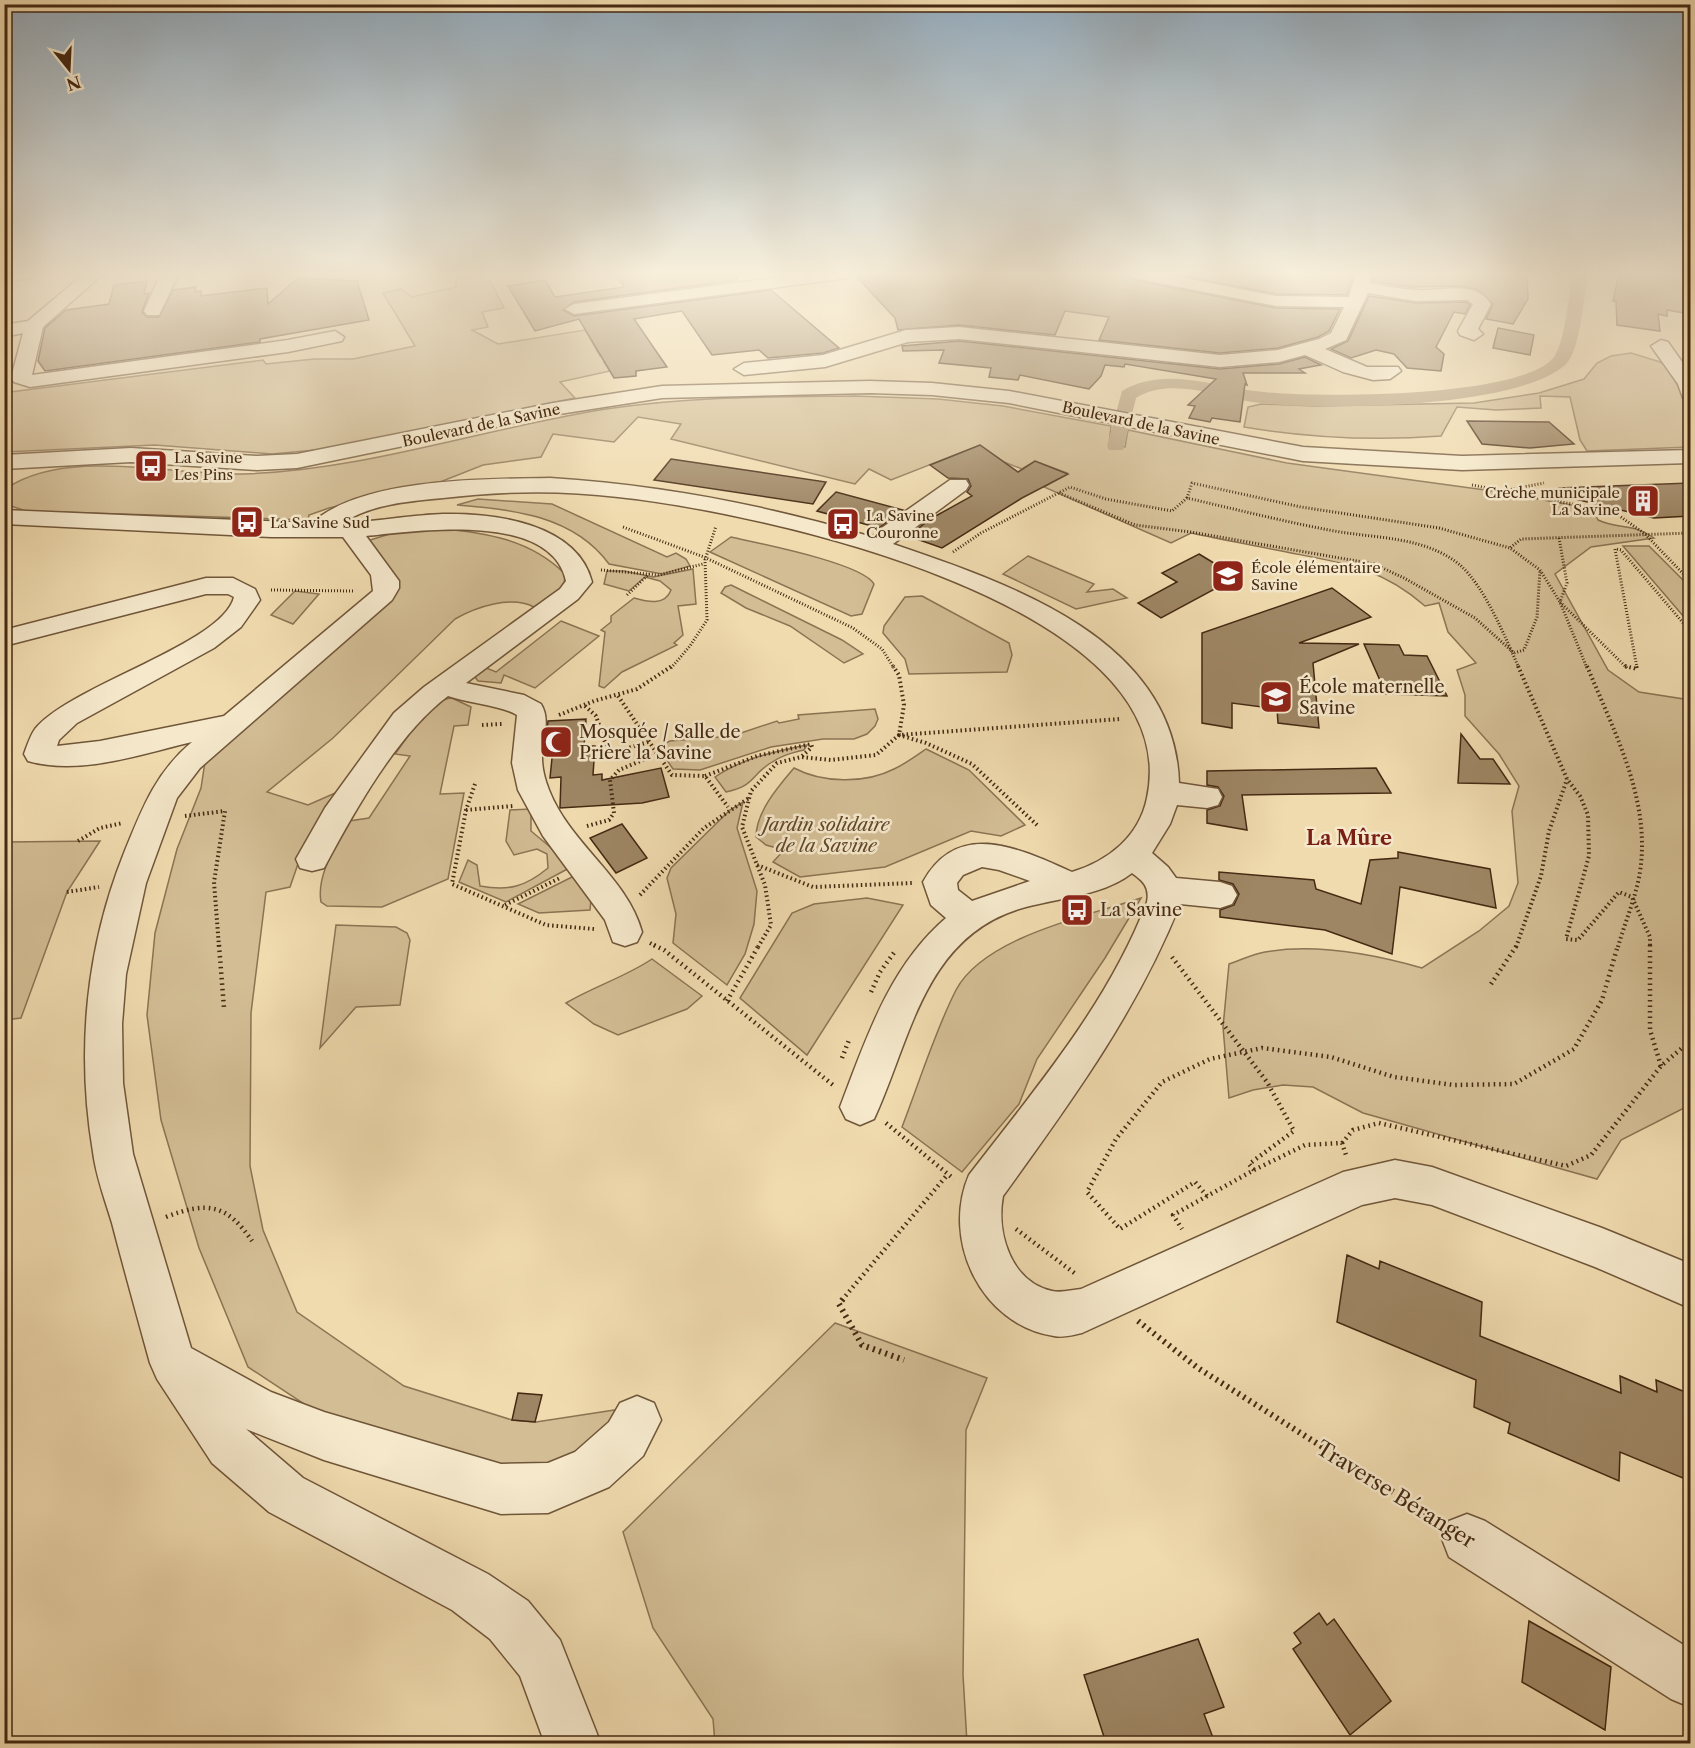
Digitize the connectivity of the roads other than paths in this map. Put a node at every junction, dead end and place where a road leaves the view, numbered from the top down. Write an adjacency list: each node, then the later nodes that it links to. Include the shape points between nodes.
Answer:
1 (27, 355): 2 (street, via 21,378 30,381)
2 (225, 355)
3 (844, 355): 9 (street, via 825,361 739,370)
4 (1143, 355): 5 (street, via 1220,361)
5 (1281, 355)
6 (1321, 355): 8 (street, via 1368,375 1387,375)
7 (1667, 355): 10 (street, via 1688,384)
8 (1390, 371)
9 (731, 388): 11 (street, Boulevard de la Savine, via 870,387 964,392 1073,408); 13 (street, Boulevard de la Savine, via 614,399 297,461)
10 (1690, 394)
11 (1211, 438): 12 (street, via 1218,431 1242,430 1352,442); 14 (street, Boulevard de la Savine, via 1303,454 1462,464)
12 (1518, 449)
13 (95, 457): 15 (street, Boulevard de la Savine); 16 (street, Boulevard de la Savine, via 34,468)
14 (1690, 457)
15 (4, 462)
16 (4, 480)
17 (958, 485): 20 (street)
18 (4, 517): 19 (street)
19 (335, 530): 20 (street, via 336,517 394,498 495,486 632,492 726,506 802,522); 22 (street, via 432,521 493,524 540,538 558,549 578,572 579,582 569,594); 23 (street, via 358,544 386,579 387,588)
20 (878, 545): 24 (street, via 974,581 1036,611 1108,662 1138,695 1151,717 1164,759)
21 (4, 638): 23 (street, via 206,586 233,586 246,594 244,608 234,619 154,672 87,703 44,737 39,754 45,757 87,753)
22 (445, 685): 27 (street, via 404,720 336,816); 32 (street, via 485,698 506,698 531,711 528,772 548,820)
23 (233, 723): 35 (street, via 174,778 151,820 116,929 108,974 104,1083 113,1154)
24 (1164, 793): 25 (street); 26 (street, via 1149,835)
25 (1207, 797)
26 (1134, 857): 28 (street, via 1104,875); 29 (street, via 1158,878)
27 (312, 859)
28 (1068, 884): 31 (street, via 999,903); 31 (street, via 997,856 971,856 952,864 940,882 943,896)
29 (1165, 890): 30 (street); 34 (street, via 1152,930 1127,982 1080,1059 984,1189 980,1239 1000,1282 1025,1304 1055,1314 1082,1311 1093,1286 1200,1258 1358,1186 1395,1179 1432,1186)
30 (1220, 895)
31 (969, 918): 33 (street, via 939,945 903,994)
32 (622, 922)
33 (860, 1107)
34 (1690, 1286)
35 (173, 1363): 36 (street, via 276,1418 501,1490 548,1488 592,1470 626,1439); 39 (street, via 229,1446 286,1495 470,1592 509,1620 540,1659)
36 (638, 1420)
37 (1467, 1539): 38 (street, Traverse Béranger)
38 (1690, 1680)
39 (573, 1743)

